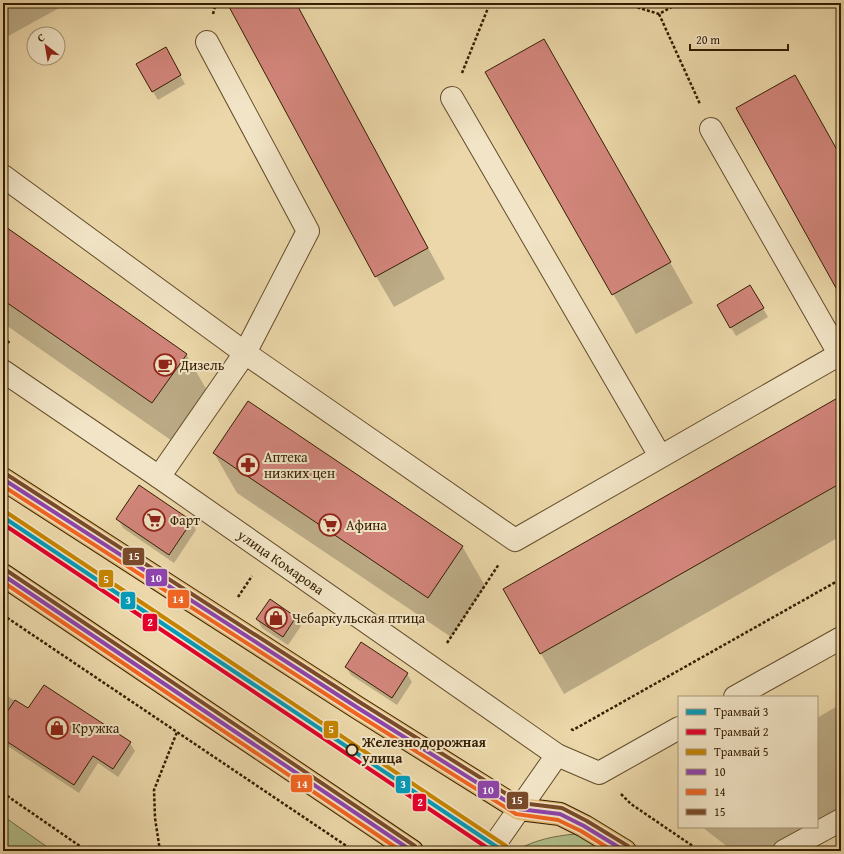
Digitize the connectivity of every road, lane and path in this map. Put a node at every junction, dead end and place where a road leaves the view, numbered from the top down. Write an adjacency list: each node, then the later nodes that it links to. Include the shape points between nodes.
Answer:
1 (490, 3): 6 (path)
2 (623, 3): 4 (path)
3 (679, 3): 4 (path)
4 (659, 14): 7 (path)
5 (207, 42): 11 (street, via 308,231)
6 (452, 98): 14 (street)
7 (711, 128): 12 (street)
8 (3, 176): 11 (street)
9 (3, 338): 10 (path)
10 (16, 347)
11 (245, 353): 15 (street); 17 (street)
12 (840, 356): 14 (street)
13 (3, 371): 15 (street, улица Комарова)
14 (660, 456): 17 (street)
15 (159, 477): 29 (street, улица Комарова)
16 (3, 479): 32 (main road)
17 (515, 540): 22 (path, via 447,644)
18 (3, 575): 38 (main road)
19 (841, 579): 26 (path)
20 (3, 615): 27 (path)
21 (841, 638): 23 (street)
22 (440, 639)
23 (737, 696)
24 (566, 726): 26 (path)
25 (678, 729): 30 (street)
26 (573, 730): 28 (path)
27 (177, 732): 36 (path, via 154,790); 37 (path)
28 (576, 736)
29 (557, 755): 30 (street, улица Комарова); 32 (street)
30 (599, 773): 41 (path, via 631,804)
31 (3, 793): 34 (path)
32 (519, 809): 39 (street); 40 (main road, via 560,814)
33 (841, 820): 42 (street)
34 (83, 850): 35 (path)
35 (87, 851)
36 (160, 851)
37 (354, 851)
38 (412, 851)
39 (490, 851)
40 (625, 851)
41 (700, 851)
42 (784, 851)

